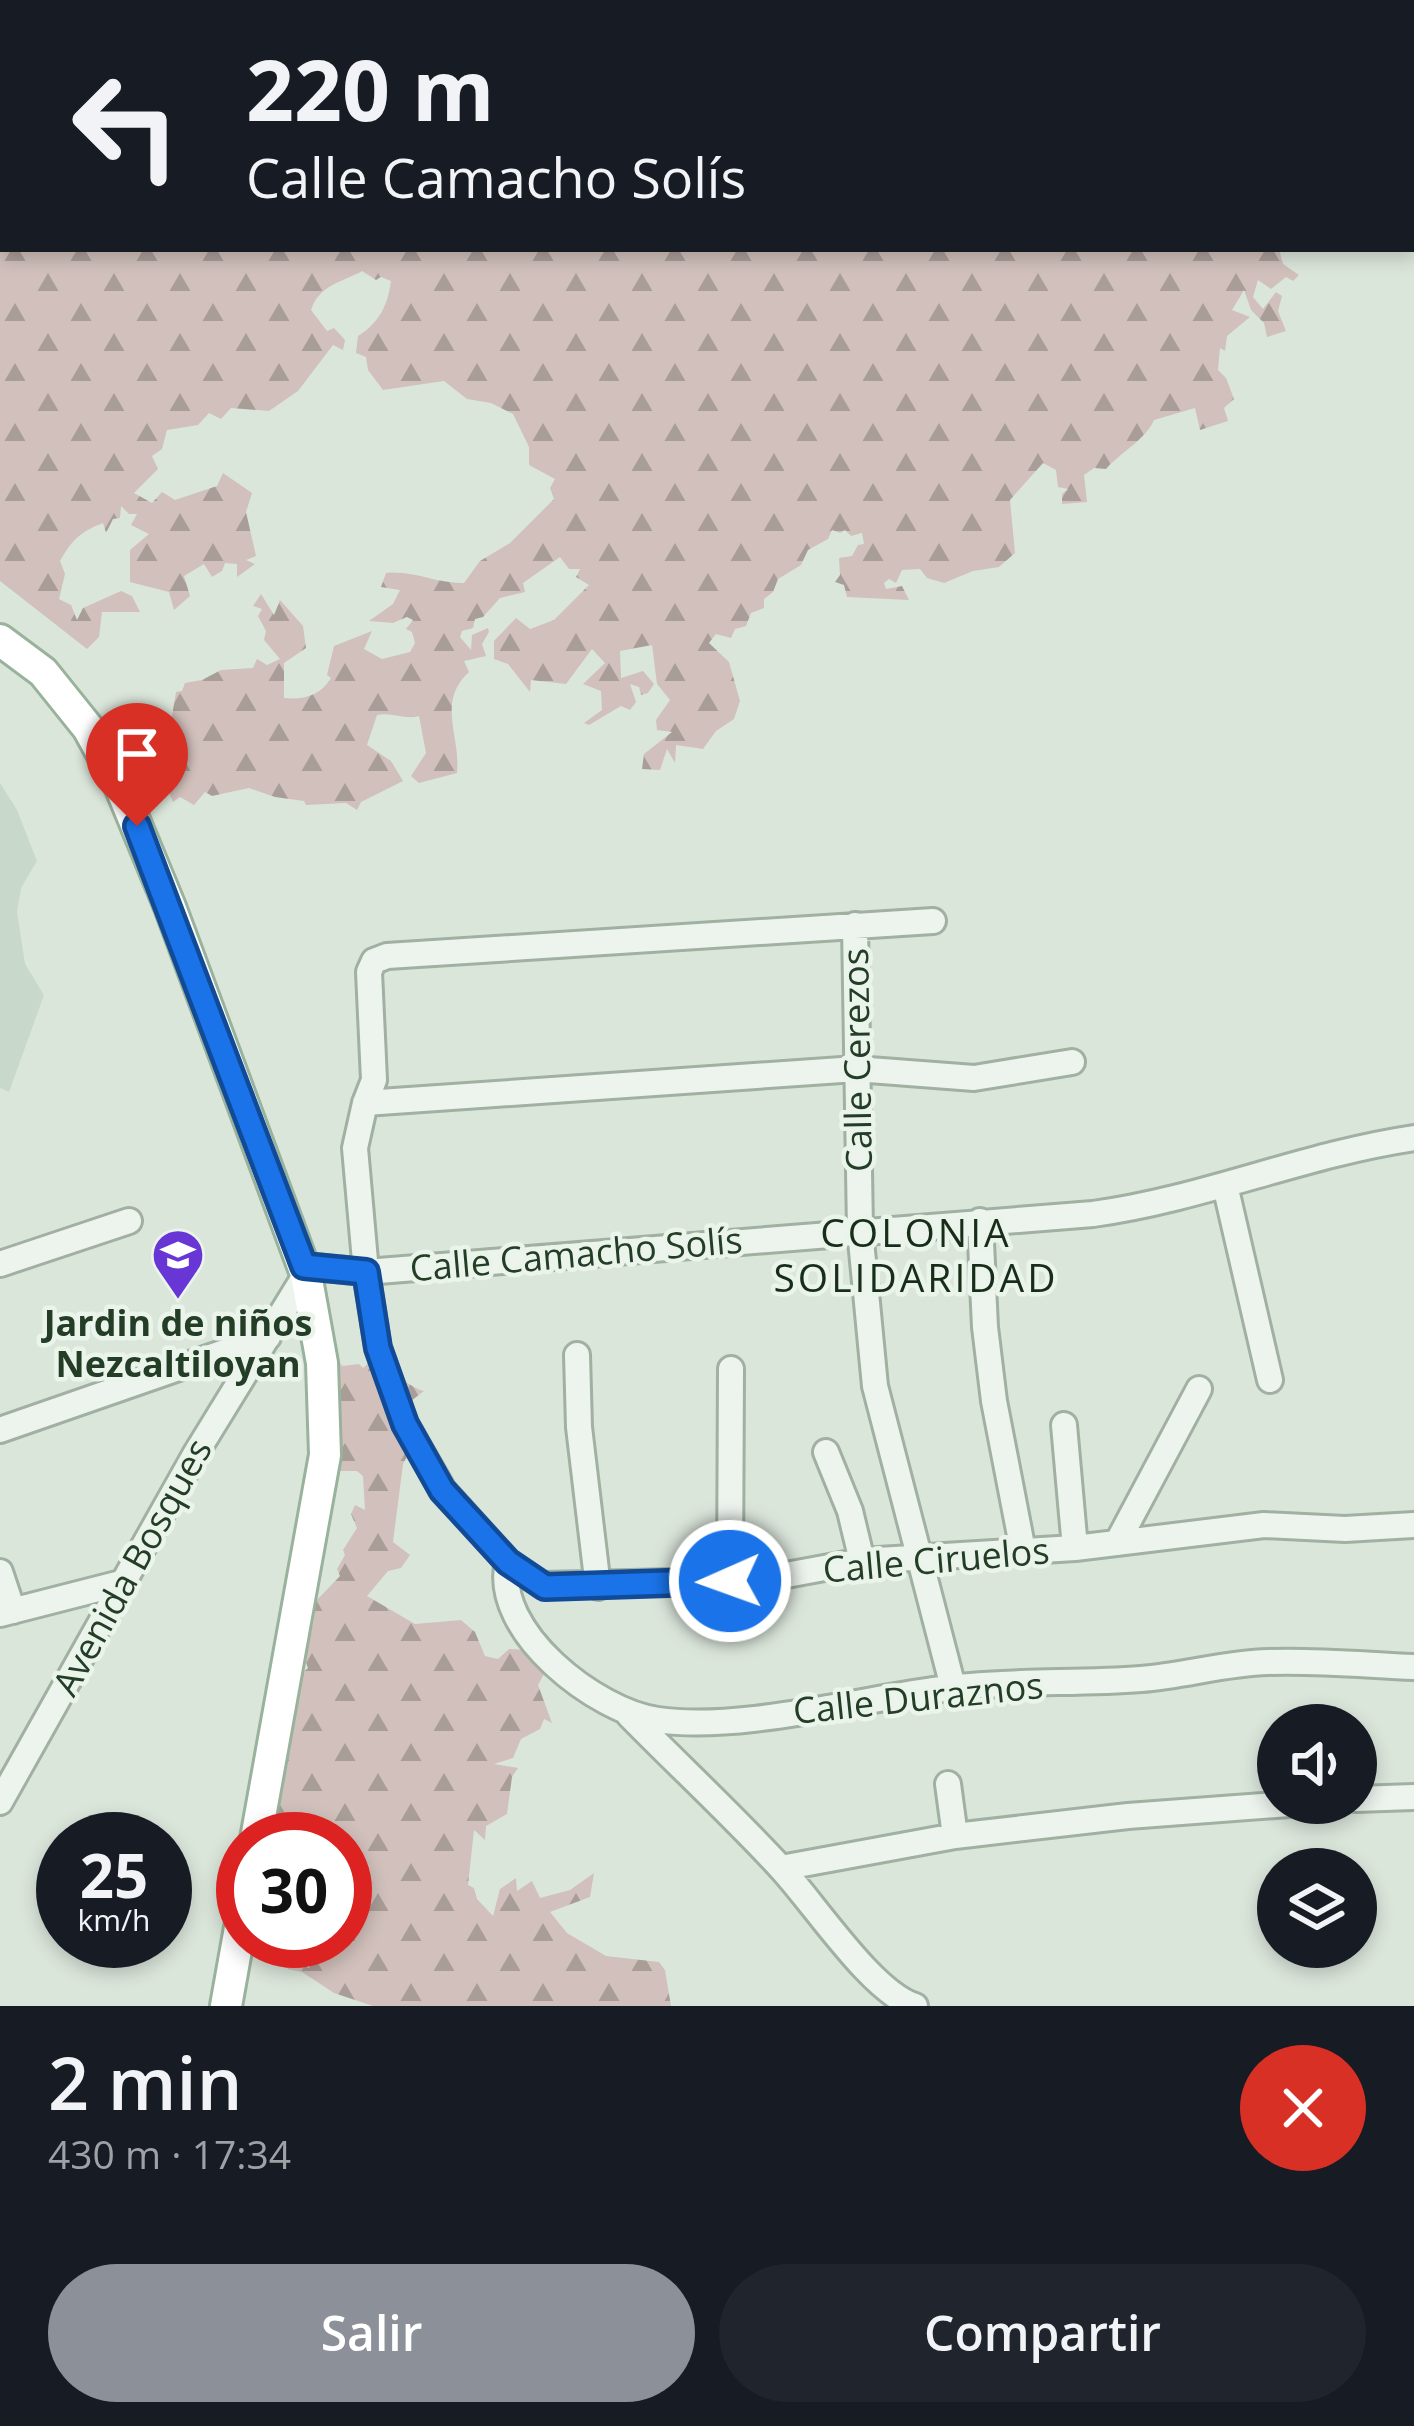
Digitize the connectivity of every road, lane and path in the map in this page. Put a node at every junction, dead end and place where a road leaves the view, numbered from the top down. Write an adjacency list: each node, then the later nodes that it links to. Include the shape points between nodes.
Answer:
1 (0, 640): 13 (main road, via 43,672 120,786)
2 (933, 921): 3 (street)
3 (856, 925): 5 (street, Calle Cerezos); 6 (street, Calle Ciruelos, via 387,956 369,972 374,1080)
4 (1072, 1062): 5 (street, via 974,1078)
5 (856, 1069): 6 (street); 11 (street, Calle Cerezos)
6 (365, 1103): 14 (street, Calle Ciruelos, via 356,1148)
7 (1414, 1138): 8 (street, Calle Camacho Solís)
8 (1225, 1185): 10 (street, Calle Camacho Solís, via 1146,1207); 18 (street)
9 (129, 1221): 12 (street)
10 (980, 1221): 11 (street, Calle Camacho Solís); 26 (street, via 994,1401)
11 (860, 1230): 14 (street, Calle Camacho Solís); 27 (street, Calle Cerezos, via 875,1386)
12 (0, 1264)
13 (305, 1270): 14 (street, Calle Camacho Solís); 15 (street, Avenida Bosques); 43 (main road, via 322,1363 325,1455)
14 (366, 1272): 28 (street, Calle Ciruelos, via 378,1348 405,1424 442,1490)
15 (268, 1336): 21 (street); 32 (street, Avenida Bosques)
16 (577, 1355): 33 (street)
17 (730, 1369): 31 (street)
18 (1270, 1380)
19 (1199, 1388): 24 (street)
20 (1064, 1424): 25 (street)
21 (0, 1430)
22 (826, 1452): 29 (street)
23 (1414, 1525): 24 (street, Calle Ciruelos, via 1264,1525)
24 (1117, 1543): 25 (street, Calle Ciruelos)
25 (1076, 1548): 26 (street, Calle Ciruelos)
26 (1024, 1551): 27 (street, Calle Ciruelos)
27 (920, 1556): 29 (street, Calle Ciruelos); 36 (street, Calle Cerezos)
28 (508, 1562): 33 (street, Calle Ciruelos, via 545,1587); 37 (street, Calle Duraznos, via 508,1600 540,1649)
29 (862, 1562): 31 (street, Calle Ciruelos)
30 (0, 1572): 34 (street)
31 (730, 1581): 33 (street, Calle Ciruelos)
32 (125, 1582): 34 (street); 39 (street, Avenida Bosques)
33 (598, 1587)
34 (6, 1613)
35 (1414, 1667): 36 (street, Calle Duraznos, via 1266,1662 1144,1679)
36 (953, 1687): 37 (street, Calle Duraznos, via 741,1718)
37 (628, 1714): 45 (street)
38 (948, 1784): 44 (street)
39 (2, 1794)
40 (1414, 1797): 41 (street)
41 (1377, 1798)
42 (1257, 1806): 44 (street)
43 (261, 1812)
44 (955, 1836): 45 (street)
45 (781, 1868): 47 (street, via 877,1980)
46 (233, 1968): 48 (main road)
47 (909, 2004)
48 (226, 2006)

